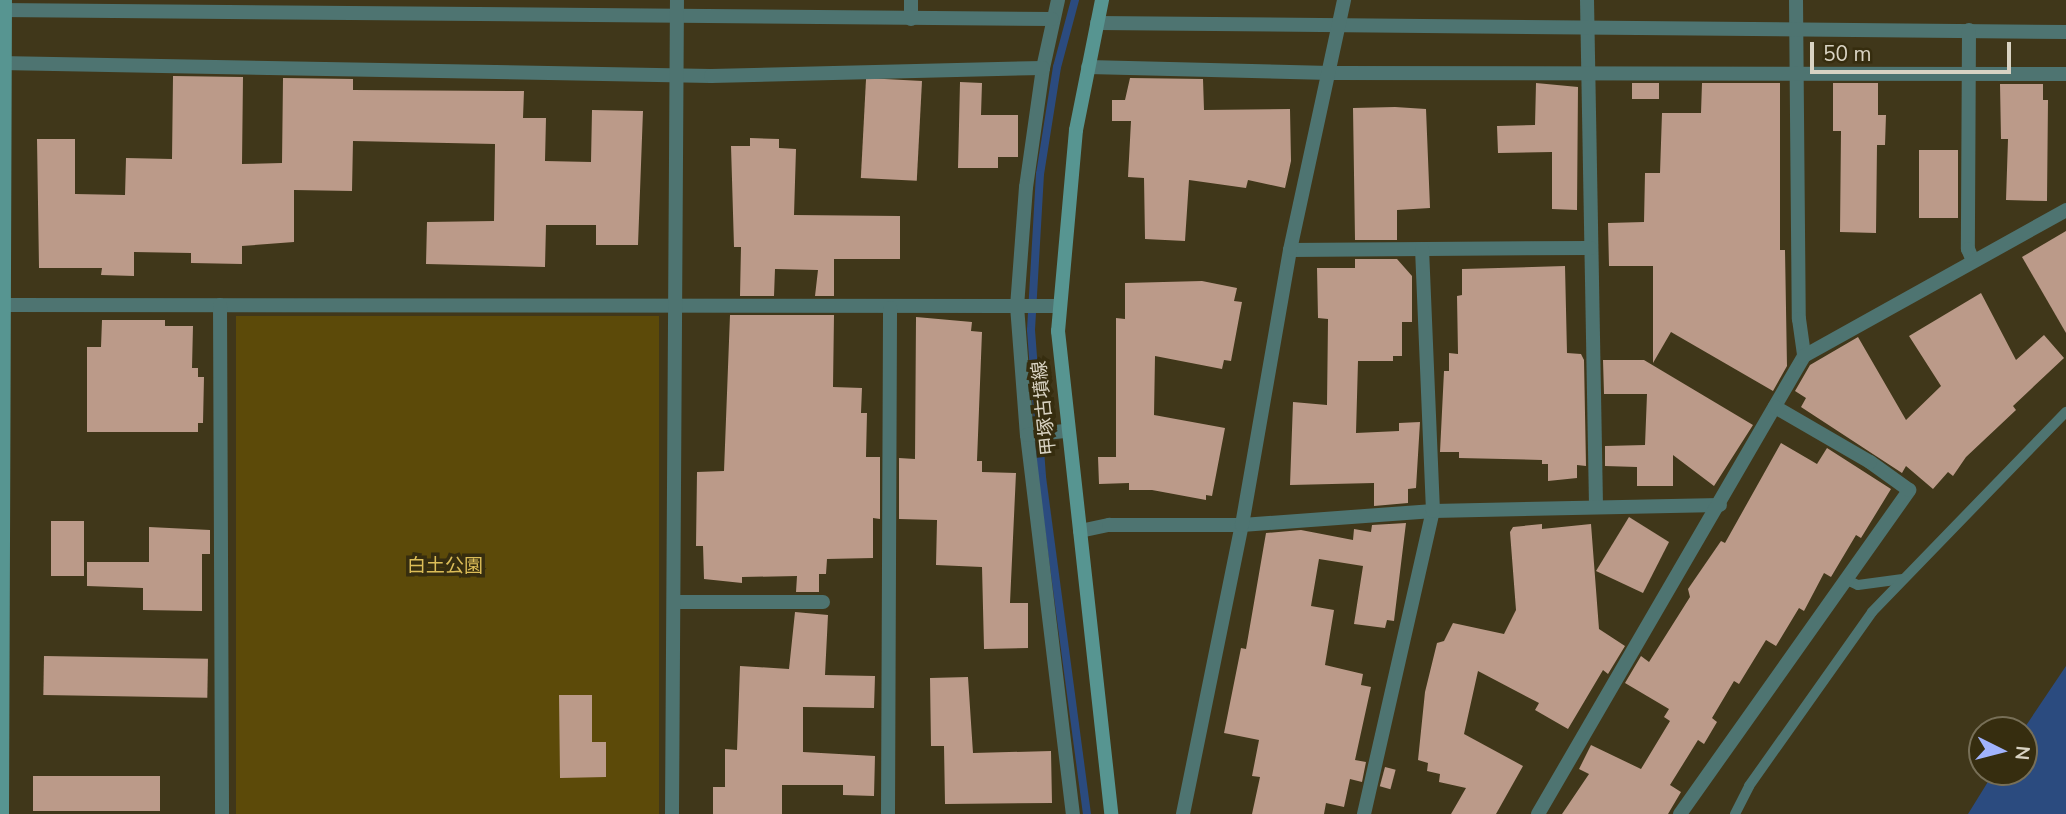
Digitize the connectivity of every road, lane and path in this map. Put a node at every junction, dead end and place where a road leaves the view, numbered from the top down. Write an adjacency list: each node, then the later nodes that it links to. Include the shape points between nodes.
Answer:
1 (911, 0): 10 (street)
2 (1058, 0): 11 (street)
3 (1102, 0): 12 (main road, 甲塚古墳線)
4 (1344, 0): 13 (street)
5 (1587, 0): 14 (street)
6 (1796, 0): 16 (street)
7 (217, 6): 8 (street); 9 (street)
8 (4, 7): 18 (main road)
9 (677, 8): 10 (street); 26 (street)
10 (911, 19): 11 (street)
11 (1052, 19): 20 (street)
12 (1097, 23): 13 (street); 19 (main road, 甲塚古墳線)
13 (1339, 26): 14 (street); 22 (street)
14 (1588, 29): 16 (street); 23 (street)
15 (1969, 30): 16 (street); 17 (street); 24 (street)
16 (1797, 31): 21 (street)
17 (2066, 32)
18 (3, 63): 26 (street); 33 (main road)
19 (1088, 67): 22 (street); 36 (main road, 甲塚古墳線)
20 (1043, 68): 26 (street); 35 (street, via 1026,187)
21 (1798, 72): 23 (street); 24 (street); 38 (street, via 1799,318)
22 (1330, 73): 23 (street); 30 (street)
23 (1589, 74): 28 (street)
24 (1970, 74): 25 (street); 31 (street, via 1968,249)
25 (2066, 74)
26 (675, 75): 32 (street)
27 (2066, 210): 31 (street)
28 (1591, 248): 29 (street); 44 (street)
29 (1422, 249): 30 (street); 45 (street)
30 (1290, 250): 46 (street)
31 (1973, 261): 38 (street)
32 (675, 304): 34 (street); 37 (street); 50 (street)
33 (1, 305): 34 (street); 52 (main road)
34 (220, 305): 53 (street)
35 (1022, 306): 36 (street); 37 (street); 42 (street)
36 (1052, 306): 41 (main road, 甲塚古墳線)
37 (890, 307): 55 (street)
38 (1804, 356): 39 (street)
39 (1775, 407): 43 (street); 48 (street, via 1871,462 1909,490)
40 (2066, 412): 49 (lane)
41 (1059, 432): 42 (street); 47 (main road, 甲塚古墳線)
42 (1030, 434): 56 (street)
43 (1720, 505): 44 (street); 60 (street)
44 (1596, 507): 45 (street)
45 (1433, 511): 46 (street); 59 (street)
46 (1242, 525): 47 (street, via 1109,525); 58 (street)
47 (1080, 531): 57 (main road, 甲塚古墳線)
48 (1845, 579): 49 (lane, via 1857,585); 61 (street)
49 (1903, 579): 62 (lane, via 1872,612 1749,786)
50 (675, 602): 51 (street); 54 (street)
51 (822, 602)
52 (2, 814)
53 (222, 814)
54 (672, 814)
55 (888, 814)
56 (1073, 814)
57 (1111, 814)
58 (1183, 814)
59 (1364, 814)
60 (1538, 814)
61 (1680, 814)
62 (1735, 814)

